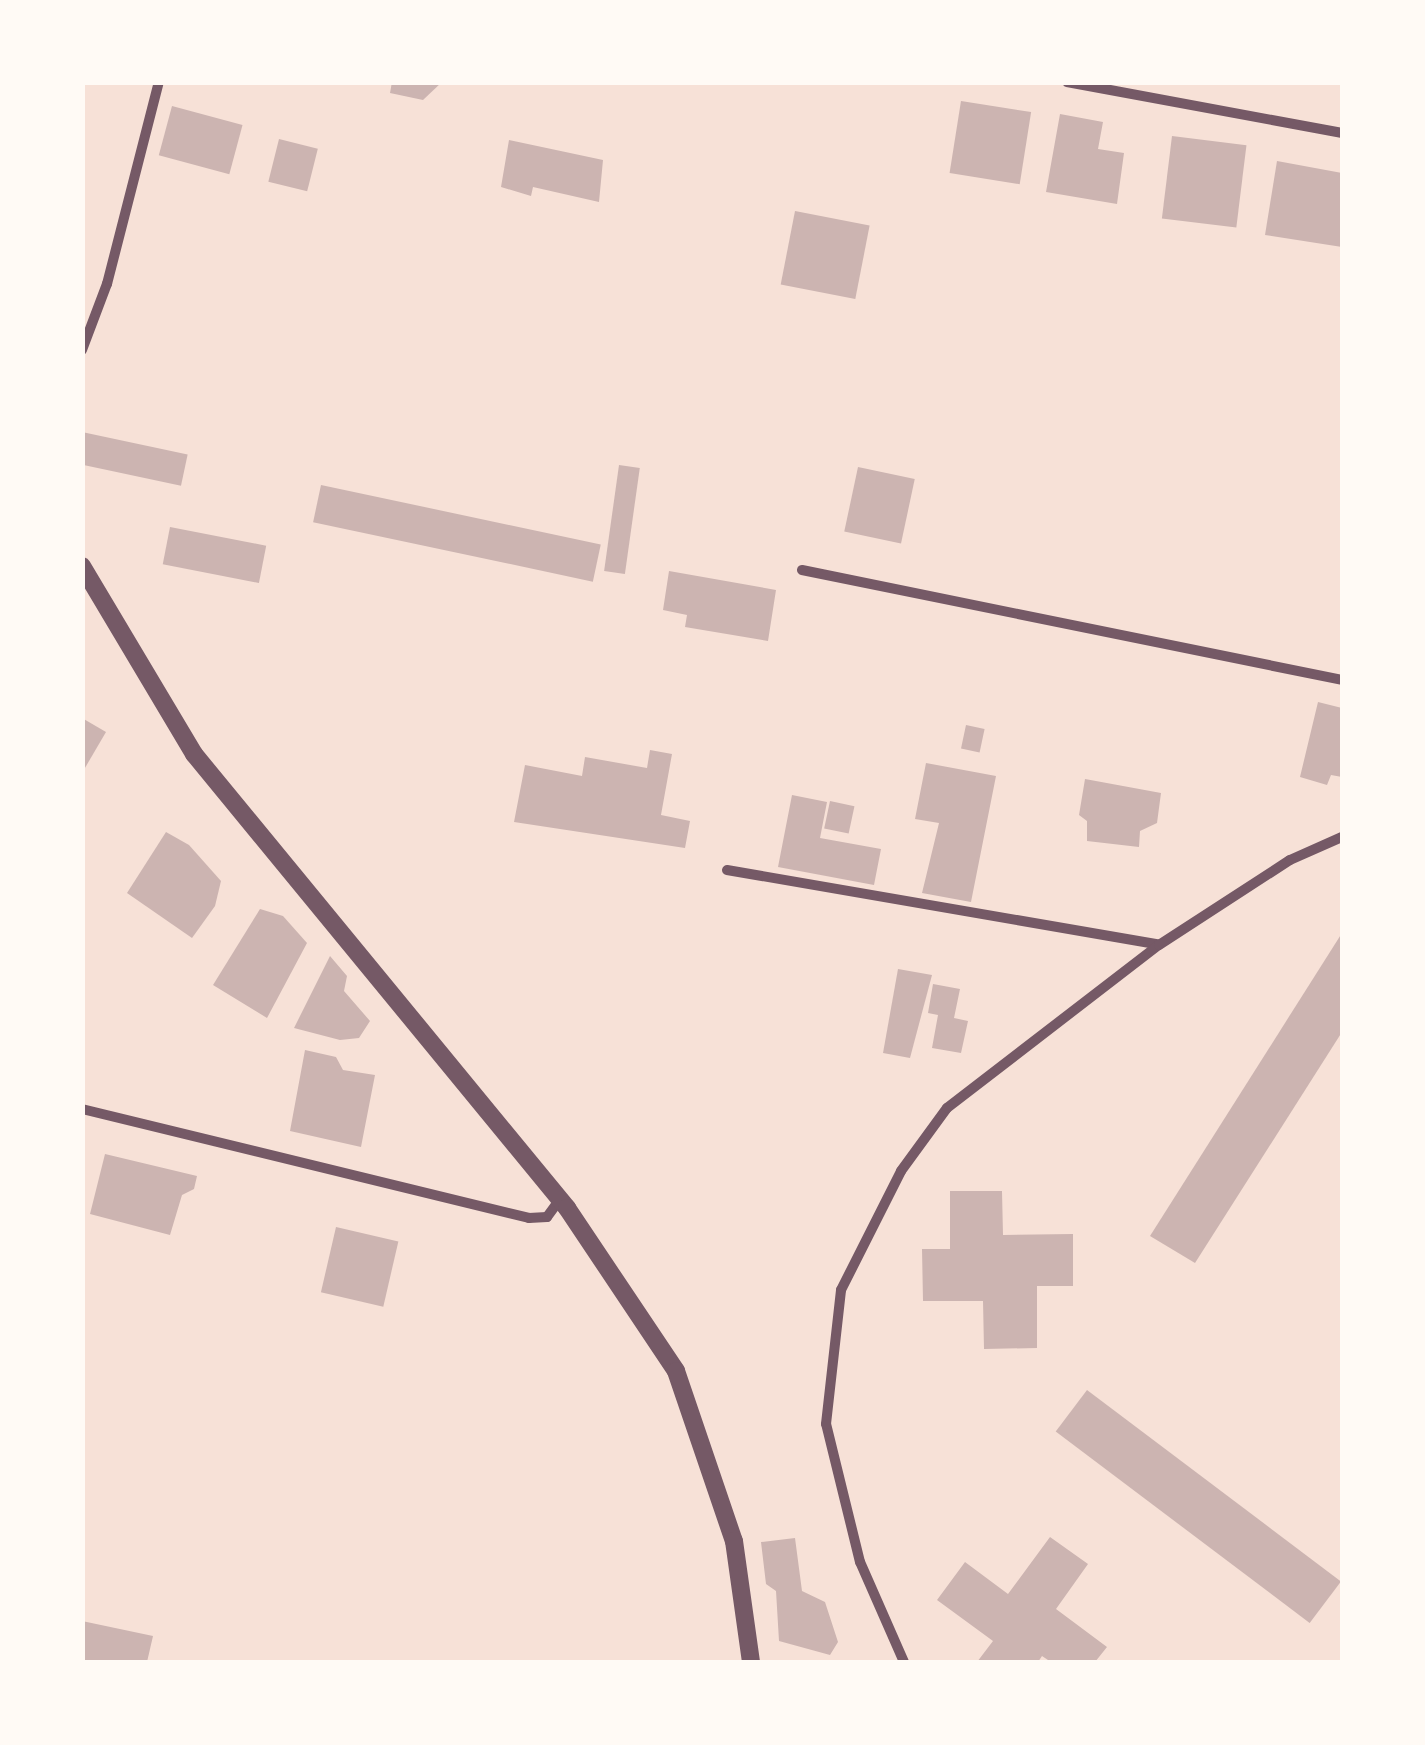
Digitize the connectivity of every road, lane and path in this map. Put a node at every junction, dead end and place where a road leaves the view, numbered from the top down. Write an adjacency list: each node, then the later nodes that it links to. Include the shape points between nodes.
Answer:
1 (159, 82): 4 (street, via 107,284)
2 (1067, 82): 3 (street)
3 (1342, 133)
4 (82, 350)
5 (82, 566): 12 (street, via 194,754)
6 (802, 570): 7 (street)
7 (1342, 680)
8 (1342, 836): 10 (street, via 1290,860)
9 (727, 870): 10 (street)
10 (1159, 944): 14 (street, via 947,1108 901,1171 840,1290 826,1424 860,1562)
11 (82, 1110): 12 (street, via 529,1218 547,1216)
12 (560, 1199): 13 (street, via 676,1371 734,1541)
13 (752, 1662)
14 (904, 1662)

